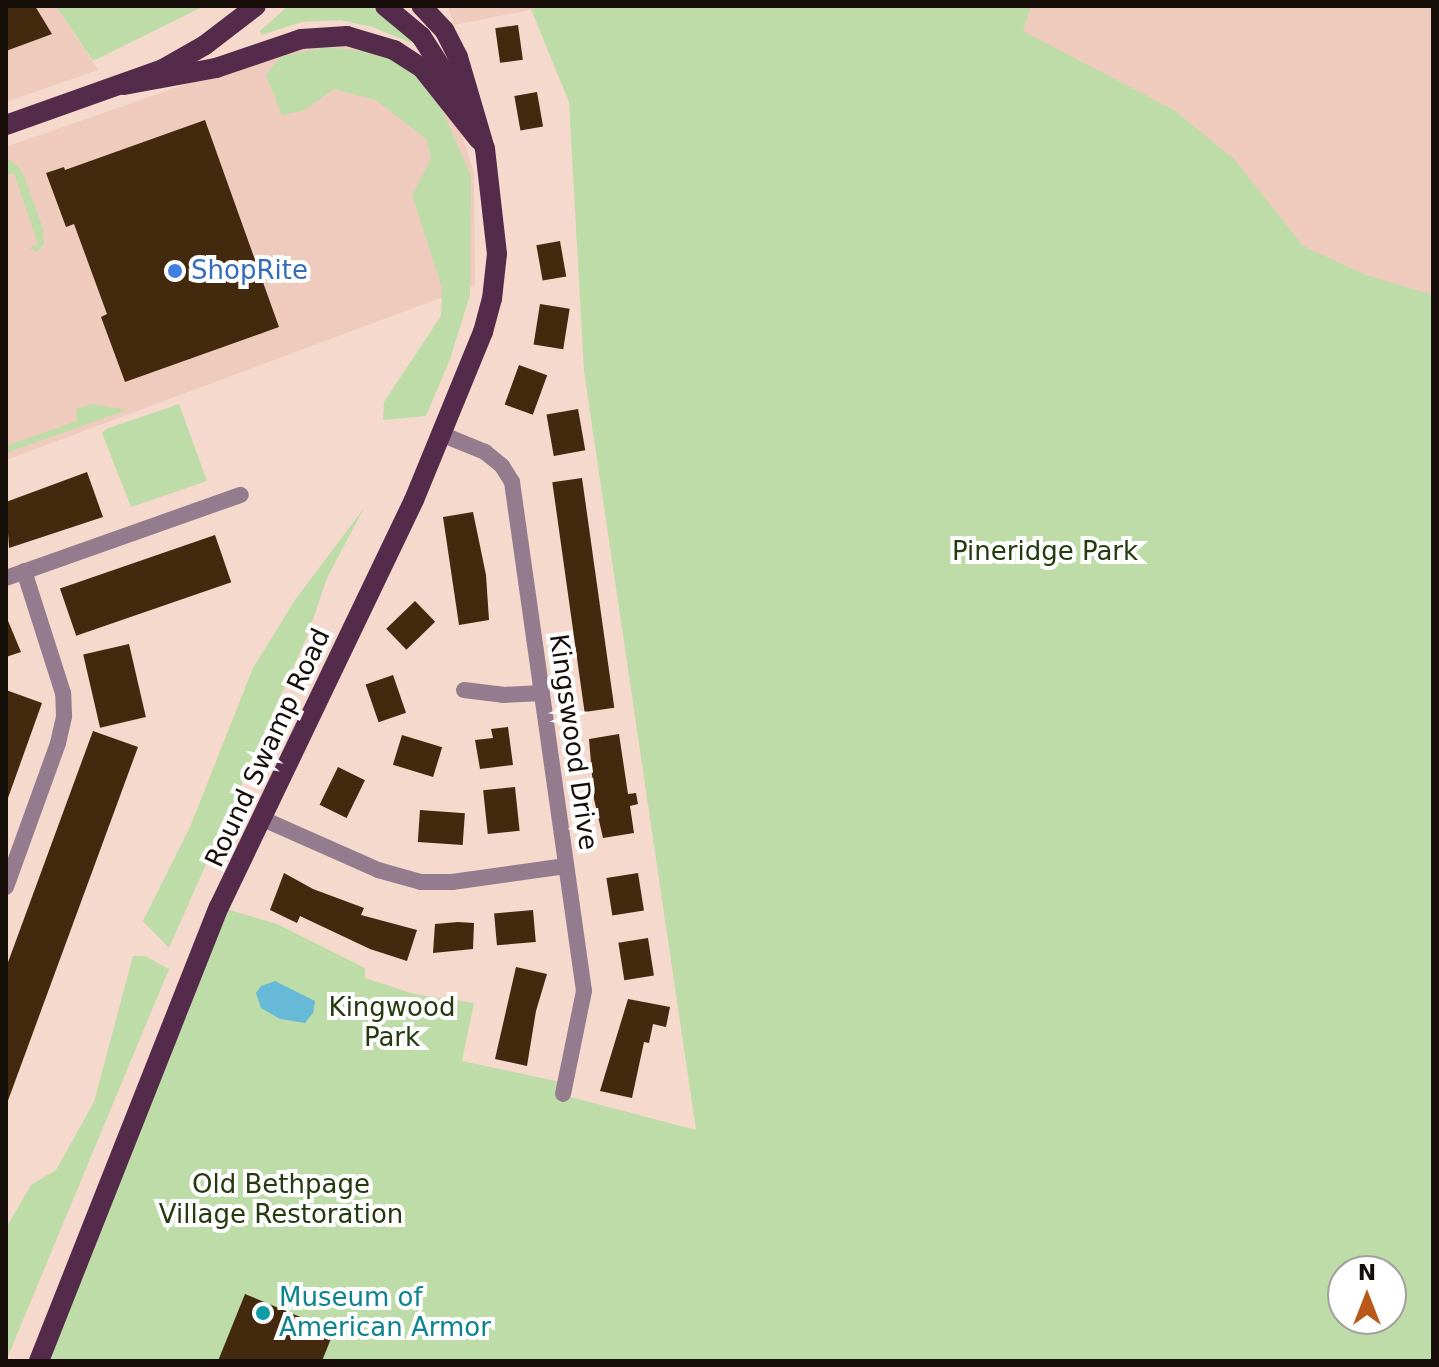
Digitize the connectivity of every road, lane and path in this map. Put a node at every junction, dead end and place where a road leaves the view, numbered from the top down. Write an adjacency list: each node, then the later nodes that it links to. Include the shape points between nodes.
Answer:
1 (256, 6): 6 (main road, via 191,54)
2 (385, 6): 8 (main road, Round Swamp Road, via 433,52)
3 (422, 6): 5 (main road, Round Swamp Road)
4 (438, 6): 5 (main road)
5 (444, 30): 8 (main road, Round Swamp Road, via 472,96)
6 (124, 85): 7 (main road); 8 (main road, via 216,68 301,39 359,38 394,50 422,68)
7 (6, 125)
8 (485, 149): 9 (main road, Round Swamp Road, via 496,277 483,332)
9 (441, 434): 14 (street, Kingswood Drive, via 485,452 512,482); 15 (main road, Round Swamp Road)
10 (241, 495): 11 (street)
11 (24, 571): 12 (street); 17 (street, via 63,693 64,716)
12 (6, 578)
13 (464, 690): 14 (street)
14 (542, 693): 16 (street, Kingswood Drive)
15 (263, 819): 16 (street, via 378,870 421,882); 19 (main road, Round Swamp Road, via 219,907)
16 (566, 866): 18 (street, Kingswood Drive, via 584,991)
17 (6, 887)
18 (563, 1094)
19 (39, 1361)

